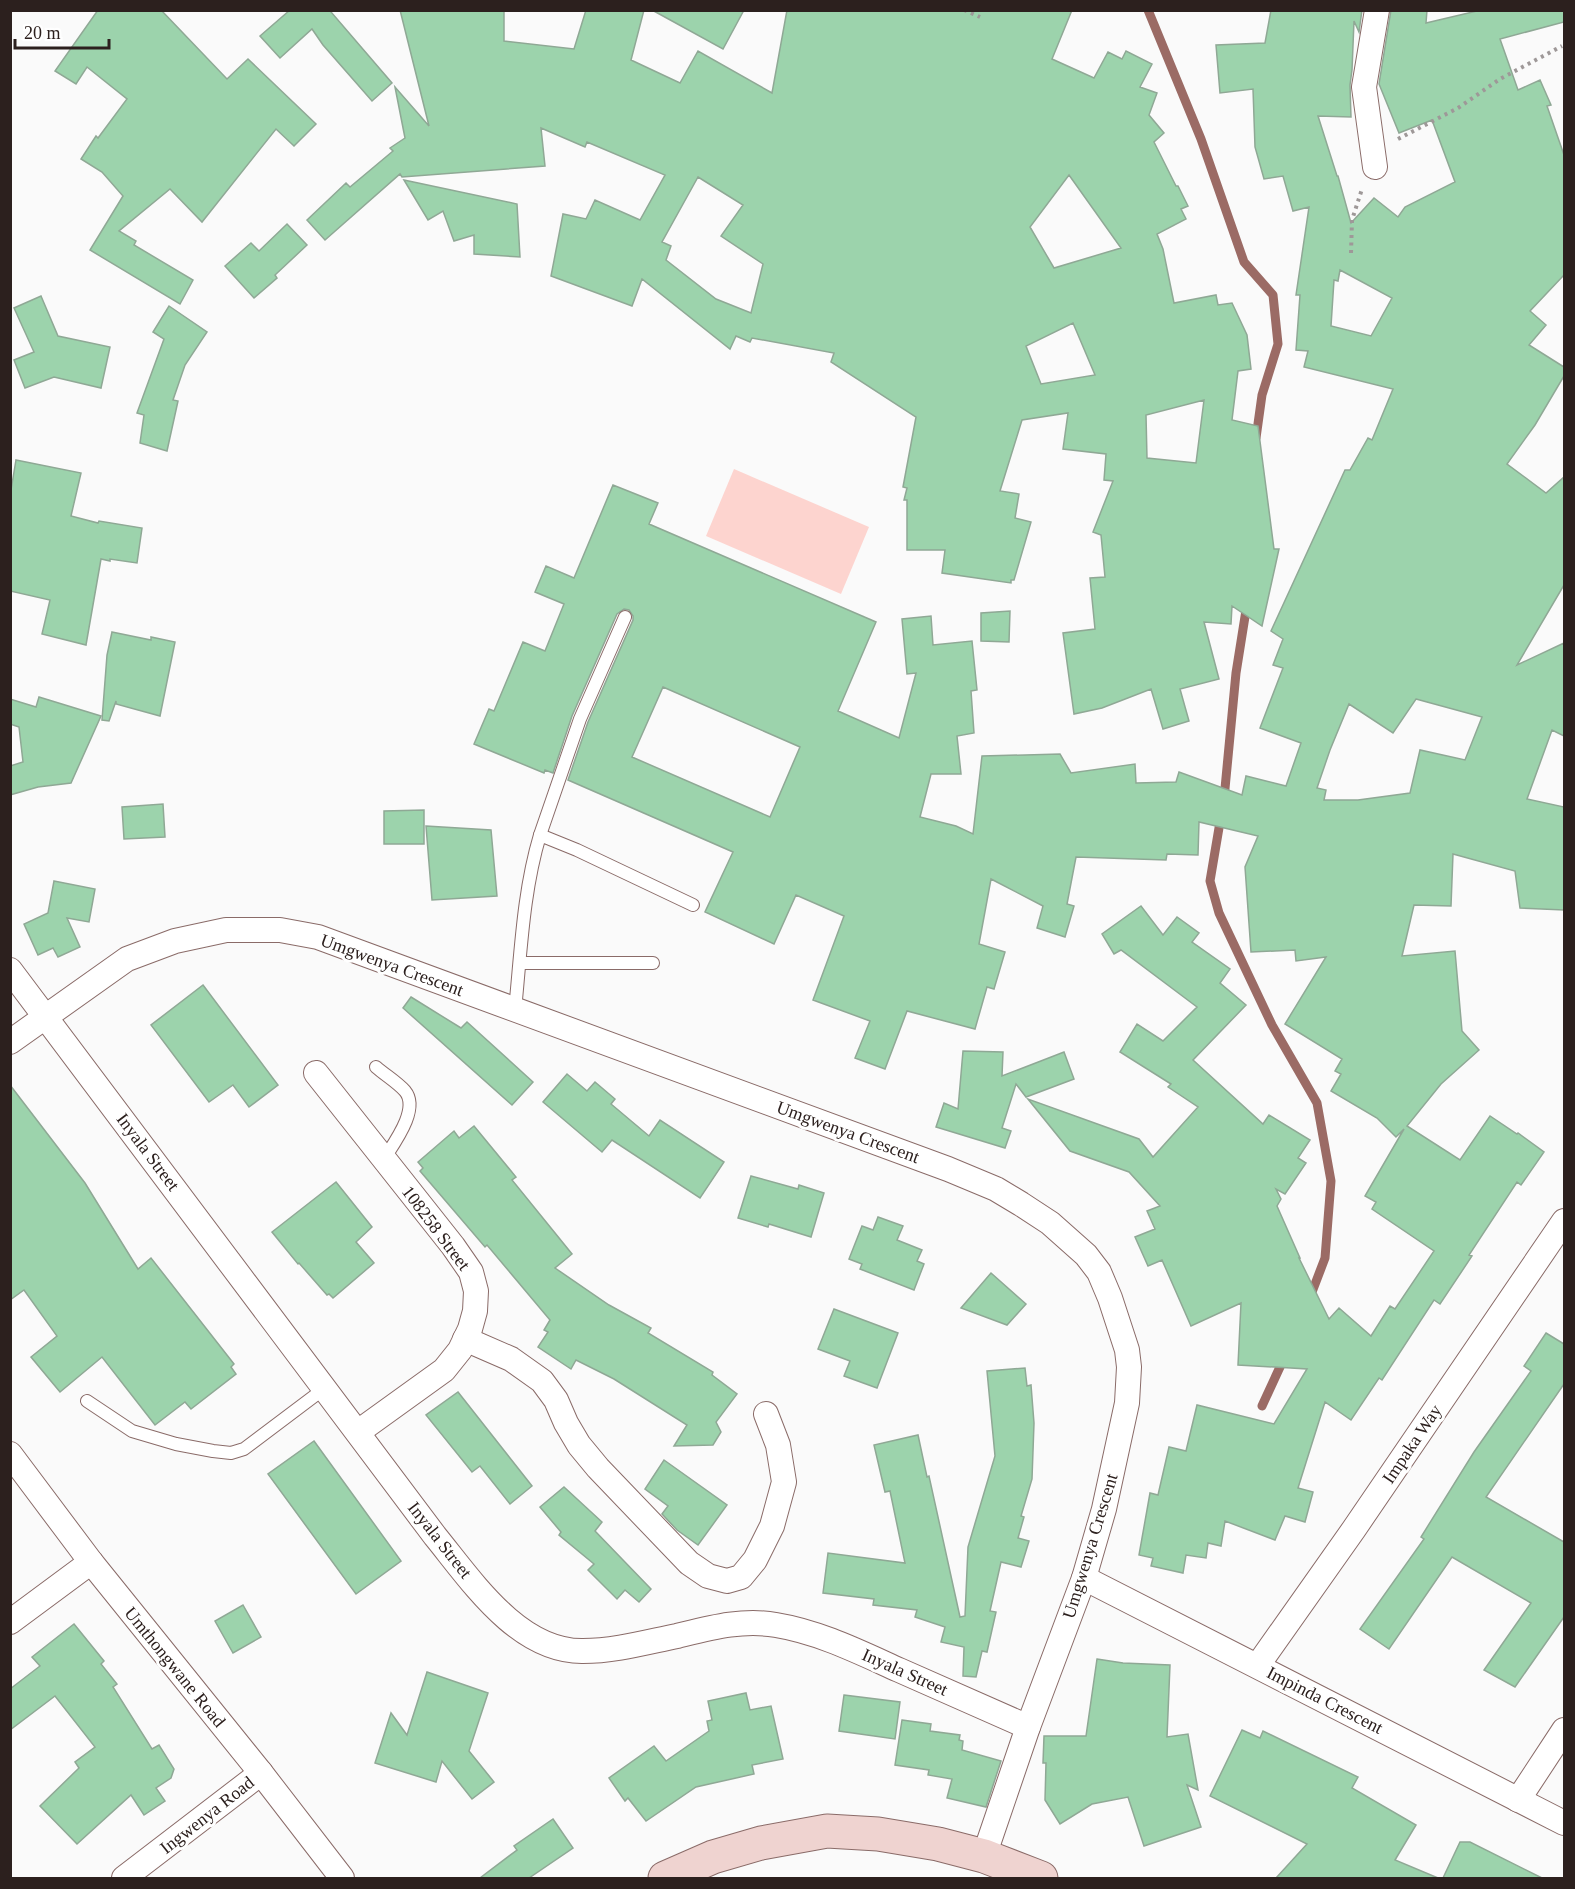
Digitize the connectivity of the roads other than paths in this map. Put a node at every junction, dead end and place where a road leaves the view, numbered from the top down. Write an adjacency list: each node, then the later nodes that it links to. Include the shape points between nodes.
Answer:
1 (1377, 10): 2 (street, via 1364,87)
2 (1374, 160)
3 (625, 617): 4 (lane, via 580,719)
4 (540, 835): 5 (lane); 6 (lane, via 524,913)
5 (693, 905)
6 (520, 963): 7 (lane); 9 (lane)
7 (653, 963)
8 (10, 970): 10 (street, Inyala Street)
9 (515, 1010): 10 (street, Umgwenya Crescent, via 318,937 280,930 226,930 175,941 127,959); 23 (street, Umgwenya Crescent, via 996,1189 1050,1223 1086,1255 1099,1272 1119,1324 1127,1350 1129,1382 1104,1509)
10 (46, 1016): 11 (street, Umgwenya Crescent); 17 (street, Inyala Street)
11 (10, 1042)
12 (376, 1067): 14 (lane, via 405,1092 410,1106 405,1125)
13 (316, 1073): 14 (street, 108258 Street)
14 (384, 1159): 16 (street, 108258 Street, via 471,1272 476,1291 475,1311)
15 (1564, 1221): 25 (street, Impaka Way)
16 (465, 1339): 19 (street, via 511,1359 542,1381 598,1468 689,1563 708,1576 727,1581 741,1576 755,1560 772,1526 784,1482 778,1445); 20 (street, 108258 Street, via 444,1370)
17 (325, 1388): 18 (lane, via 244,1449 231,1453 176,1444 132,1431); 20 (street, Inyala Street)
18 (87, 1401)
19 (766, 1414)
20 (358, 1432): 26 (street, Inyala Street, via 471,1580 507,1619 531,1637 557,1648 581,1652 742,1622 776,1625 849,1647)
21 (10, 1454): 22 (street, Umthongwane Road)
22 (91, 1562): 24 (street); 28 (street, Umthongwane Road)
23 (1084, 1578): 25 (street, Impinda Crescent); 26 (street, Umgwenya Crescent)
24 (10, 1622)
25 (1258, 1665): 29 (street, Impinda Crescent)
26 (1028, 1727): 31 (street, Umgwenya Crescent)
27 (1564, 1730): 29 (street)
28 (261, 1773): 32 (street, Ingwenya Road); 33 (street, Umthongwane Road)
29 (1518, 1800): 30 (street, Impinda Crescent)
30 (1564, 1823)
31 (984, 1856): 34 (street, via 878,1834 826,1831 722,1854); 35 (street)
32 (124, 1878)
33 (342, 1878)
34 (665, 1878)
35 (1037, 1878)

